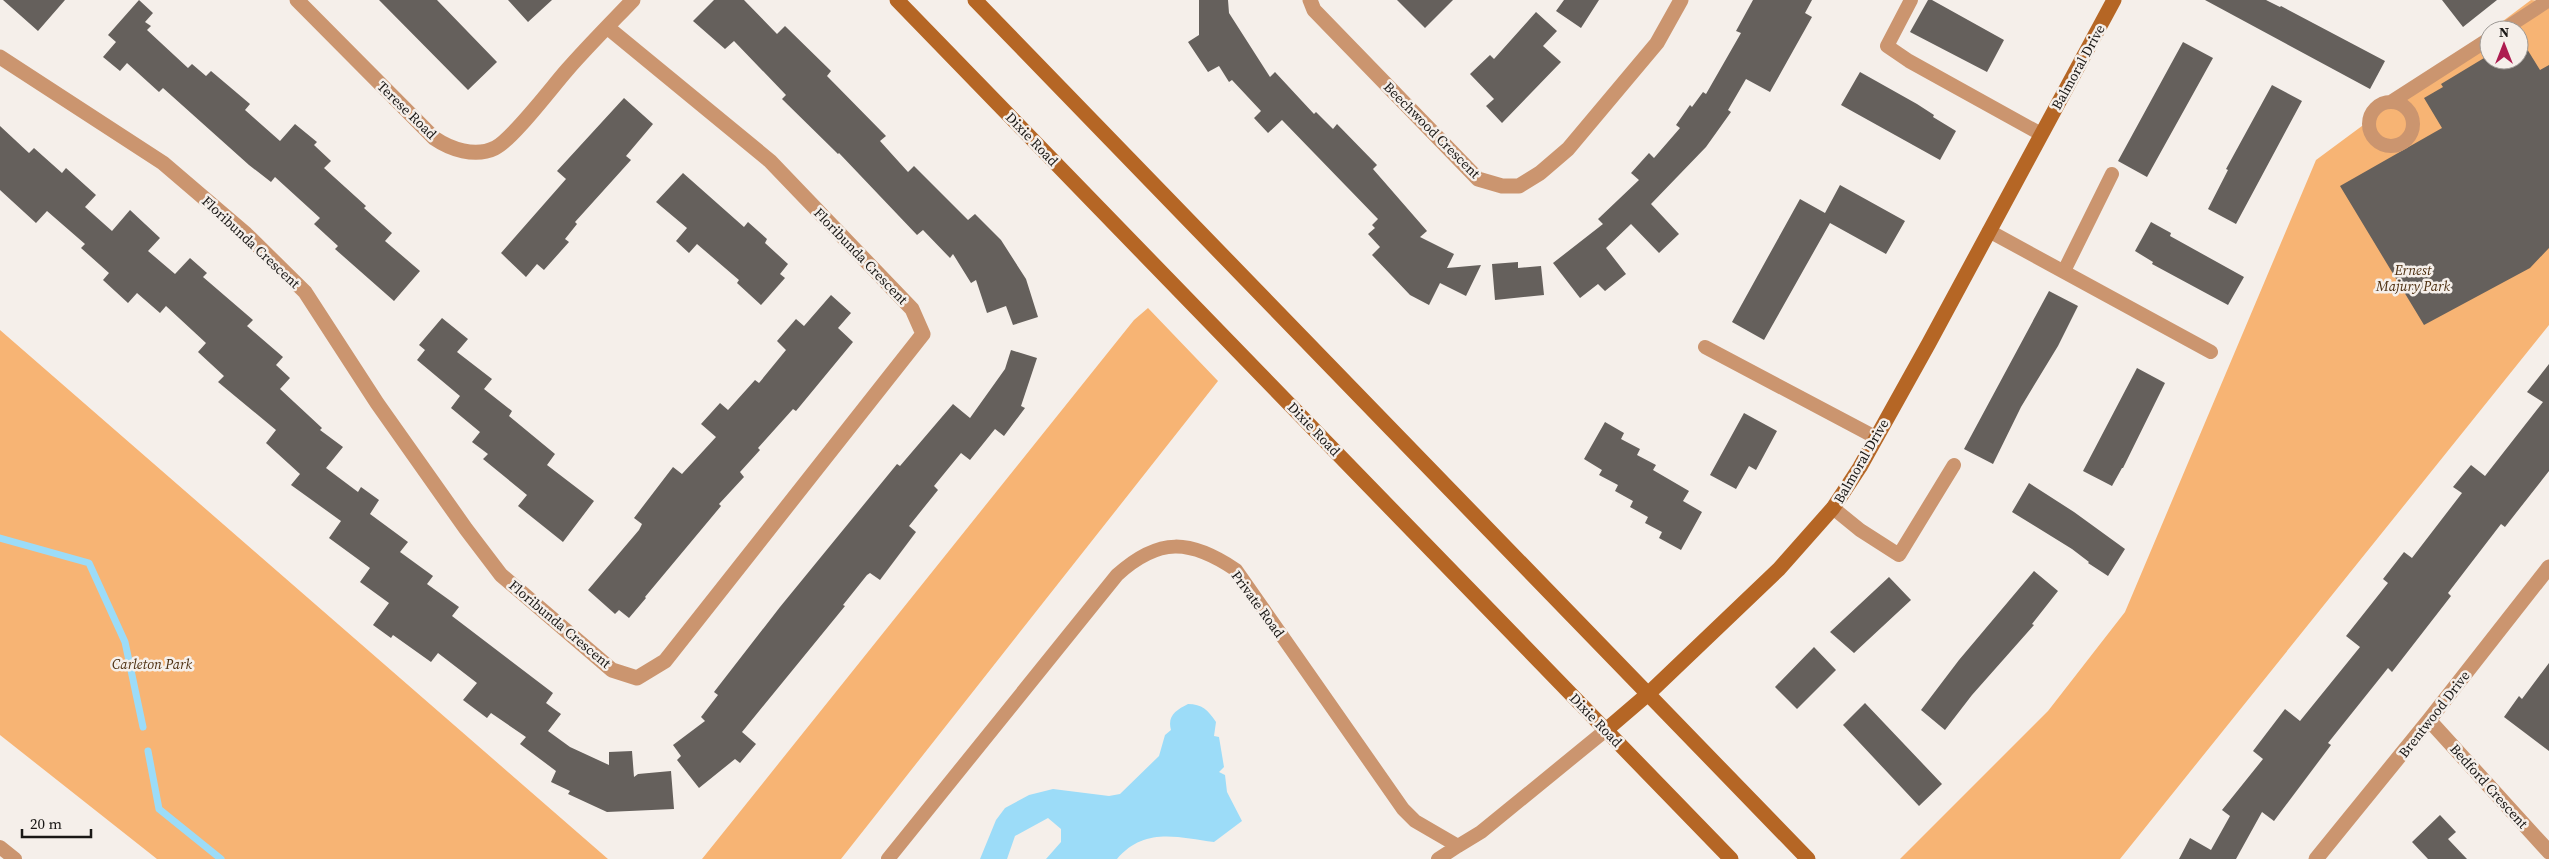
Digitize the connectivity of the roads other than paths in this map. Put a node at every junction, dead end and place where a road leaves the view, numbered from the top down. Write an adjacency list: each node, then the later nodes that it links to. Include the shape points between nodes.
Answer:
1 (297, 0): 11 (street, Terese Road, via 434,138 450,148 471,152 495,149)
2 (633, 0): 11 (street, Terese Road)
3 (896, 0): 27 (main road, Dixie Road)
4 (974, 0): 25 (main road)
5 (1310, 0): 6 (street, Beechwood Crescent, via 1314,10 1478,179 1502,186 1519,186 1568,149 1656,43)
6 (1681, 0)
7 (1911, 0): 15 (lane, via 1887,46)
8 (2114, 0): 15 (main road, Balmoral Drive)
9 (2549, 0): 10 (lane)
10 (2518, 20)
11 (608, 28): 13 (street, Floribunda Crescent, via 770,161 912,309 923,334 665,661 637,678 612,670 501,575 377,403 305,292 246,234 162,163)
12 (2479, 45): 14 (lane)
13 (0, 57)
14 (2391, 102)
15 (2042, 134): 17 (main road, Balmoral Drive)
16 (2112, 174): 18 (lane)
17 (1989, 231): 18 (lane); 21 (main road, Balmoral Drive)
18 (2064, 271): 20 (lane)
19 (1705, 347): 21 (lane)
20 (2211, 352)
21 (1875, 437): 23 (main road, Balmoral Drive)
22 (1954, 465): 23 (lane, via 1899,555 1860,530)
23 (1834, 508): 25 (main road, Balmoral Drive, via 1779,569)
24 (2549, 567): 26 (street, Brentwood Drive)
25 (1648, 694): 27 (main road, Balmoral Drive); 35 (main road)
26 (2429, 720): 30 (street, Bedford Crescent); 36 (street, Brentwood Drive)
27 (1606, 730): 28 (lane, via 1482,832); 34 (main road, Dixie Road)
28 (1458, 846): 32 (lane, Private Road, via 1415,821 1403,809 1236,570 1212,554 1188,547 1159,548 1136,558 1117,575); 33 (lane)
29 (0, 848): 31 (lane)
30 (2549, 852)
31 (15, 859)
32 (888, 859)
33 (1438, 859)
34 (1731, 859)
35 (1808, 859)
36 (2316, 859)

